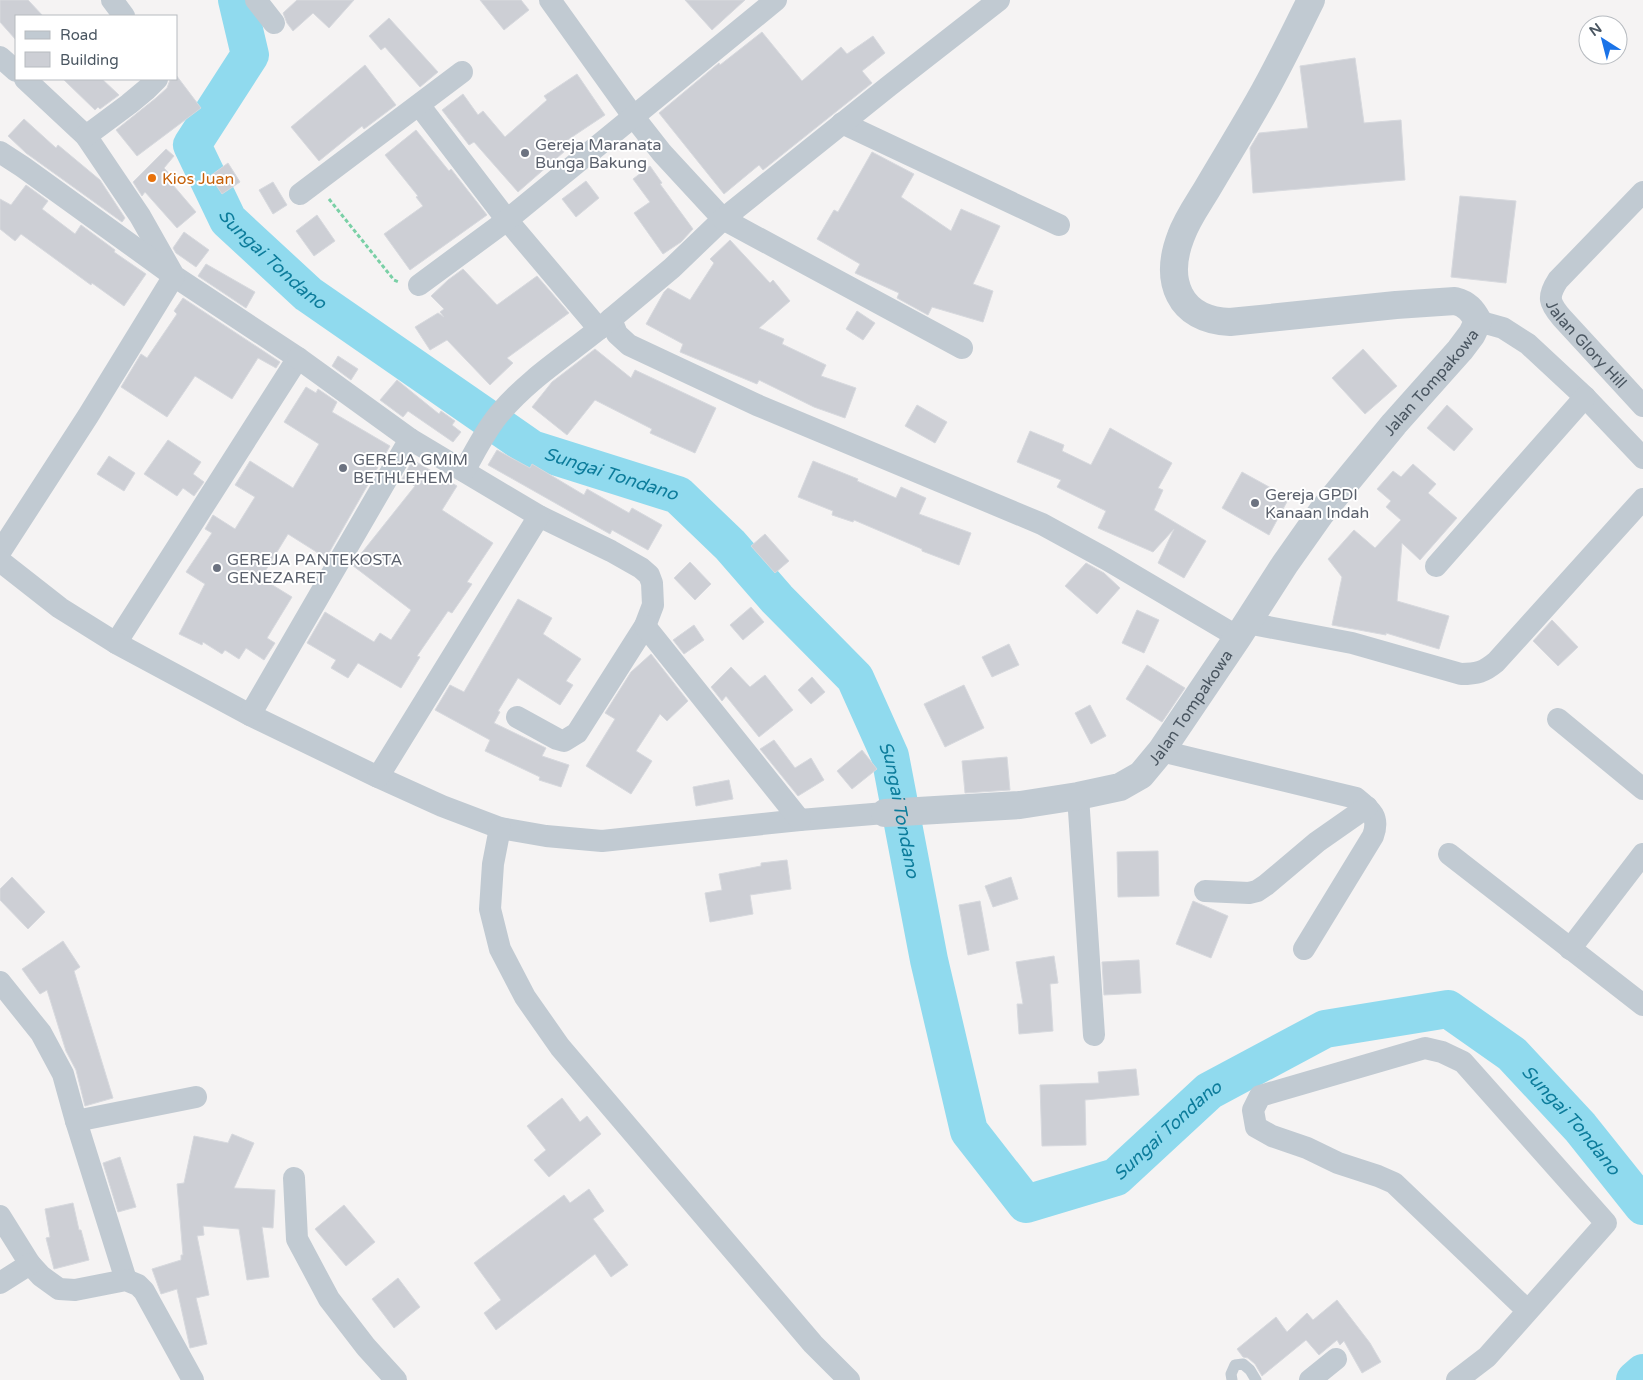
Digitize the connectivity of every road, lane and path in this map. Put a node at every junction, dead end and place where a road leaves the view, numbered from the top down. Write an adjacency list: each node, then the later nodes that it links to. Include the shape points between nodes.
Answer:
1 (112, 0): 7 (street)
2 (256, 0): 8 (street)
3 (776, 0): 15 (street)
4 (1000, 0): 16 (street)
5 (1312, 0): 26 (street, Jalan Tompakowa, via 1260,100 1185,226 1174,270 1178,295 1196,313 1221,322 1447,301 1463,303)
6 (552, 1): 15 (street)
7 (123, 15)
8 (274, 23)
9 (0, 57): 10 (street)
10 (15, 70)
11 (462, 72): 14 (street)
12 (27, 80): 17 (street)
13 (156, 80): 17 (street)
14 (419, 105): 19 (street); 22 (street)
15 (633, 116): 21 (street, via 662,153); 22 (street)
16 (842, 123): 21 (street); 23 (street)
17 (86, 136): 24 (street, via 140,216)
18 (0, 152): 24 (street)
19 (308, 188): 25 (path, via 394,280)
20 (1643, 192): 31 (street, Jalan Glory Hill, via 1558,280 1550,293 1550,300 1562,318)
21 (723, 219): 27 (street, via 672,268); 28 (street)
22 (507, 220): 25 (street); 27 (street)
23 (1059, 225)
24 (174, 276): 29 (street); 37 (street)
25 (419, 285)
26 (1478, 321): 30 (street, via 1503,328 1528,344); 41 (street, Jalan Tompakowa, via 1460,350 1321,513)
27 (605, 324): 34 (street, via 544,370 500,413); 41 (street, via 629,345 757,405 1042,524)
28 (962, 348)
29 (298, 358): 32 (street); 42 (street)
30 (1585, 397): 33 (street); 39 (street)
31 (1643, 406)
32 (410, 439): 34 (street); 43 (street)
33 (1643, 458)
34 (464, 471): 36 (street)
35 (1643, 498): 41 (street, via 1496,662 1474,674 1461,674 1352,643)
36 (539, 516): 40 (street, via 611,551 649,575 653,604); 47 (street)
37 (0, 552)
38 (0, 561): 42 (street, via 60,608)
39 (1436, 566)
40 (645, 626): 44 (street, via 569,739 557,739); 52 (street)
41 (1243, 630): 46 (street, Jalan Tompakowa)
42 (116, 643): 43 (street)
43 (250, 715): 47 (street)
44 (517, 717)
45 (1558, 718): 48 (street)
46 (1161, 751): 49 (street, Jalan Tompakowa, via 1133,781); 50 (street, via 1356,798)
47 (378, 777): 53 (street)
48 (1643, 789)
49 (1078, 796): 51 (street, Jalan Tompakowa, via 1020,805); 61 (street)
50 (1367, 806): 56 (street, via 1257,891); 58 (street, via 1377,826 1373,836)
51 (885, 813): 52 (street)
52 (800, 820): 53 (street, via 602,841)
53 (500, 828): 73 (street, via 493,864 490,909 500,949 525,997 560,1047 813,1344)
54 (1449, 854): 57 (street)
55 (1643, 854): 57 (street)
56 (1205, 891)
57 (1570, 948): 60 (street)
58 (1304, 949)
59 (0, 982): 63 (street, via 42,1033 63,1074)
60 (1643, 1005)
61 (1094, 1035)
62 (196, 1097): 63 (street)
63 (76, 1121): 67 (street)
64 (294, 1178): 72 (street, via 296,1239 329,1299)
65 (0, 1216): 66 (street)
66 (30, 1264): 67 (street, via 59,1288 75,1290); 68 (street)
67 (126, 1280): 71 (street, via 144,1291)
68 (0, 1283)
69 (1528, 1311): 69 (street, via 1394,1183 1256,1127 1253,1110 1260,1096 1425,1048 1463,1062 1606,1223); 77 (street, via 1487,1356)
70 (1336, 1359): 76 (street)
71 (193, 1380)
72 (396, 1380)
73 (849, 1380)
74 (1232, 1380): 75 (lane, via 1234,1365 1243,1364)
75 (1256, 1380)
76 (1310, 1380)
77 (1457, 1380)

